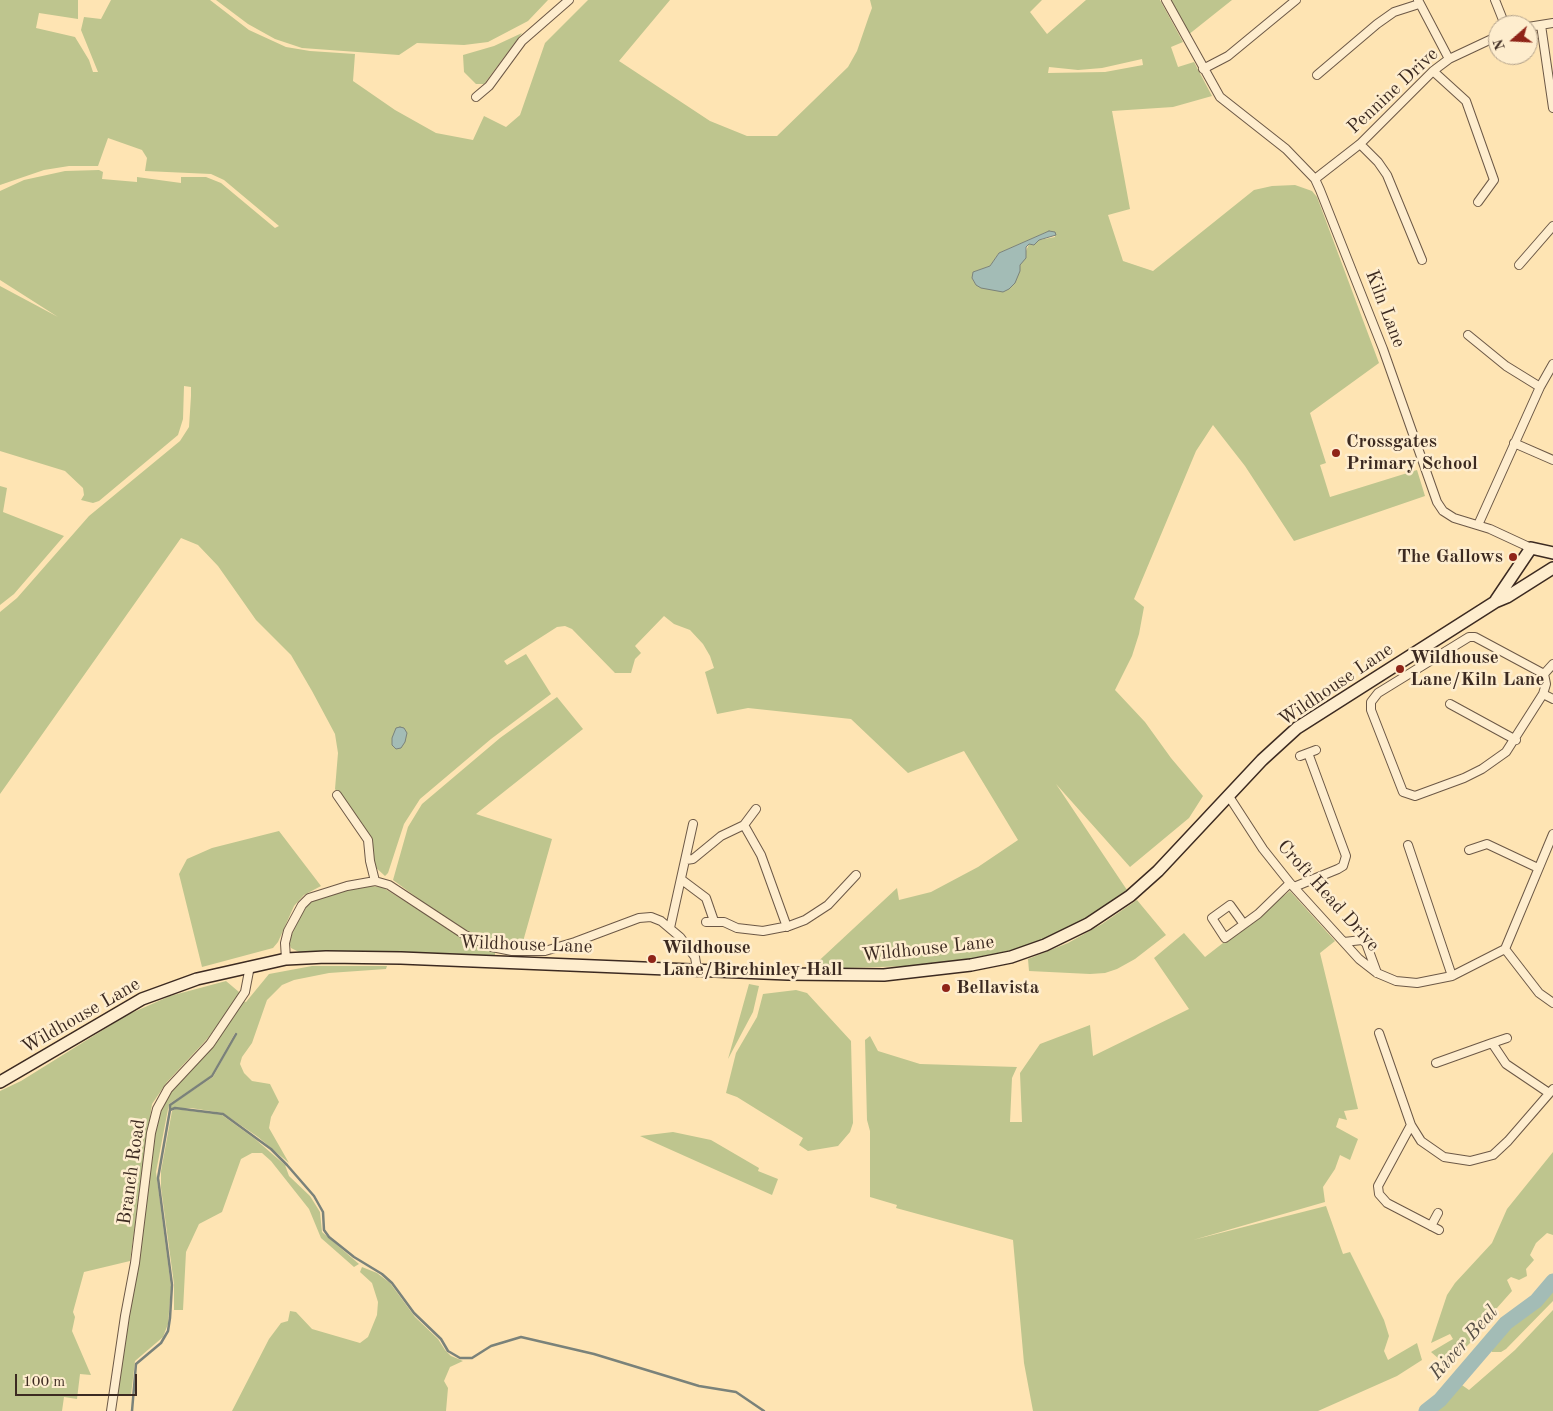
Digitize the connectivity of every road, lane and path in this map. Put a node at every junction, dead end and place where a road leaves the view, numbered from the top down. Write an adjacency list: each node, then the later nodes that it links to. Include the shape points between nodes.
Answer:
1 (569, 0): 15 (street, via 522,41 489,86)
2 (1166, 0): 12 (street, Kiln Lane)
3 (1296, 0): 12 (street, via 1228,56)
4 (1495, 0): 6 (street)
5 (1419, 2): 11 (street); 14 (street, via 1394,12)
6 (1501, 15)
7 (1553, 22): 9 (street)
8 (1538, 25): 9 (street)
9 (1541, 25): 16 (street)
10 (1488, 41): 11 (street, Pennine Drive)
11 (1449, 59): 13 (street, Pennine Drive)
12 (1203, 69): 18 (street, Kiln Lane, via 1220,97 1286,149)
13 (1433, 71): 17 (street, Pennine Drive); 19 (street, via 1466,101 1494,180)
14 (1317, 75)
15 (476, 97)
16 (1553, 108)
17 (1360, 144): 18 (street, Pennine Drive); 21 (street, via 1387,175)
18 (1314, 179): 28 (street, Kiln Lane, via 1377,332 1437,502 1448,515)
19 (1478, 202)
20 (1553, 226): 22 (street)
21 (1423, 256)
22 (1519, 265)
23 (1468, 335): 25 (street, via 1506,366)
24 (1553, 364): 25 (street)
25 (1540, 386): 26 (street)
26 (1514, 443): 27 (street); 28 (street)
27 (1553, 460)
28 (1478, 525): 29 (street, Kiln Lane)
29 (1531, 548): 30 (main road); 32 (main road, Wildhouse Lane)
30 (1553, 553)
31 (1553, 568): 32 (main road, Wildhouse Lane)
32 (1495, 602): 41 (main road, Wildhouse Lane, via 1297,728)
33 (1553, 664): 34 (street)
34 (1544, 674): 35 (street); 38 (street, via 1469,636 1378,693 1371,702 1372,714 1400,785 1409,796 1439,788 1482,769 1506,752)
35 (1543, 694): 36 (street); 38 (street)
36 (1553, 699)
37 (1450, 704): 38 (street)
38 (1516, 740)
39 (1308, 753): 53 (street, via 1346,856 1343,866 1338,869)
40 (337, 795): 52 (street, via 368,840)
41 (1228, 795): 53 (street, Croft Head Drive); 61 (main road, Wildhouse Lane, via 1188,841 1130,896 1088,924 1011,957 963,966 884,974)
42 (756, 809): 44 (street)
43 (693, 824): 48 (street)
44 (744, 824): 48 (street, via 721,836 693,859); 55 (street, via 761,855)
45 (1553, 834): 49 (street)
46 (1408, 845): 63 (street)
47 (1469, 850): 49 (street, via 1487,844)
48 (686, 860): 51 (street)
49 (1538, 868): 58 (street)
50 (856, 874): 55 (street, via 823,909)
51 (682, 880): 55 (street, via 706,898 710,922 763,931); 56 (street)
52 (376, 881): 56 (street, via 389,885 465,935 501,950 545,951 639,918 661,921); 59 (street, via 334,889 309,898 288,931)
53 (1292, 885): 54 (street); 57 (street, Croft Head Drive)
54 (1243, 923)
55 (786, 927)
56 (670, 928): 61 (street, via 695,958)
57 (1344, 942): 62 (street, Croft Head Drive); 62 (street, via 1362,940 1366,943)
58 (1505, 949): 63 (street, Croft Head Drive); 64 (street, via 1539,993)
59 (286, 959): 60 (main road, Wildhouse Lane); 61 (main road, Wildhouse Lane, via 401,958)
60 (250, 966): 69 (main road, Wildhouse Lane, via 197,979 142,999); 75 (street, Branch Road, via 246,992 210,1044 168,1090 157,1109)
61 (697, 970)
62 (1377, 973): 63 (street, Croft Head Drive, via 1396,981 1418,983)
63 (1452, 976)
64 (1553, 1003)
65 (1379, 1033): 71 (street)
66 (1506, 1038): 67 (street)
67 (1492, 1043): 68 (street); 70 (street, via 1506,1064)
68 (1436, 1062)
69 (0, 1082)
70 (1551, 1091): 71 (street, via 1493,1155 1470,1162 1444,1157 1431,1150 1420,1141)
71 (1411, 1126): 73 (street, via 1378,1186 1379,1194 1387,1202)
72 (1438, 1213): 73 (street)
73 (1431, 1226): 74 (street)
74 (1439, 1230)
75 (111, 1411)

